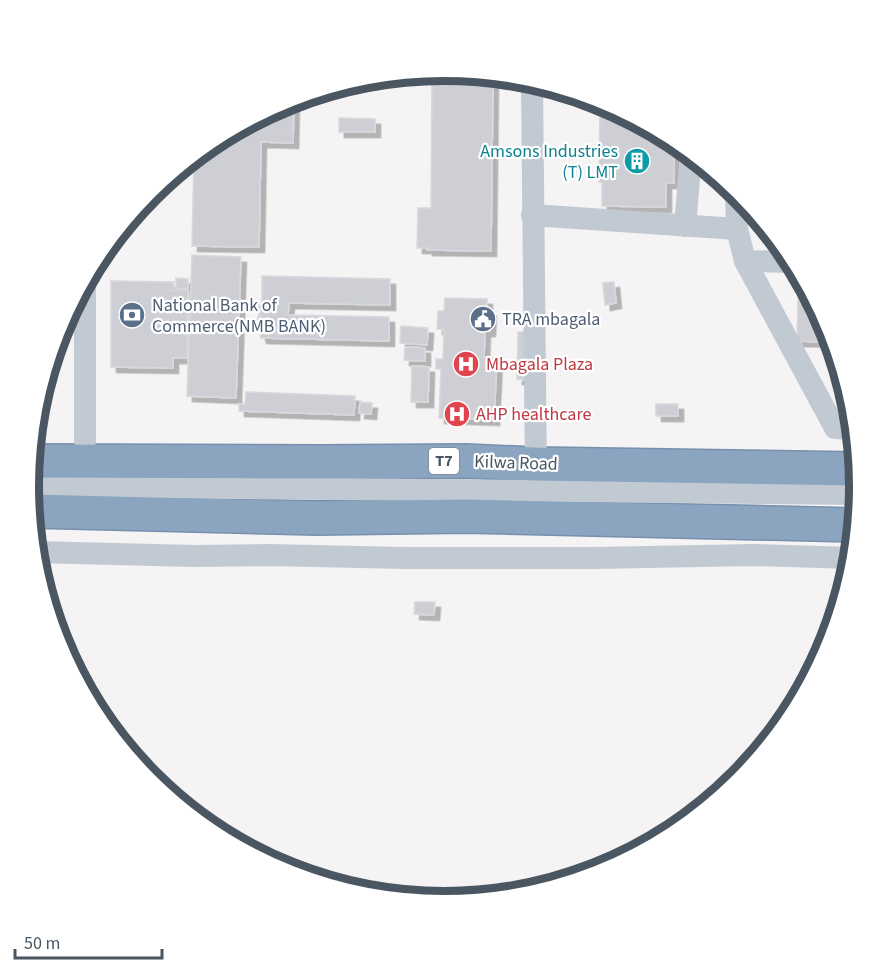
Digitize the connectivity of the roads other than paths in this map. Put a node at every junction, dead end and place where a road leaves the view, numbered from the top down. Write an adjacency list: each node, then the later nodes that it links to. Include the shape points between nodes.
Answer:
1 (532, 91): 4 (lane)
2 (690, 164): 5 (lane)
3 (736, 207): 6 (lane)
4 (532, 215): 5 (lane); 15 (lane)
5 (685, 226): 6 (lane)
6 (737, 229): 7 (lane)
7 (745, 261): 8 (lane); 10 (lane, via 835,428)
8 (781, 262)
9 (85, 299): 11 (lane)
10 (845, 429)
11 (86, 441)
12 (40, 461): 15 (highway, Kilwa Road / T7, via 466,461)
13 (848, 470): 15 (highway, Kilwa Road / T7)
14 (39, 486): 15 (lane)
15 (536, 491): 16 (lane); 17 (highway, Kilwa Road / T7, via 466,516 317,518); 18 (highway, Kilwa Road / T7)
16 (849, 494)
17 (40, 512)
18 (847, 524)
19 (44, 552): 20 (lane, via 404,558)
20 (843, 558)

